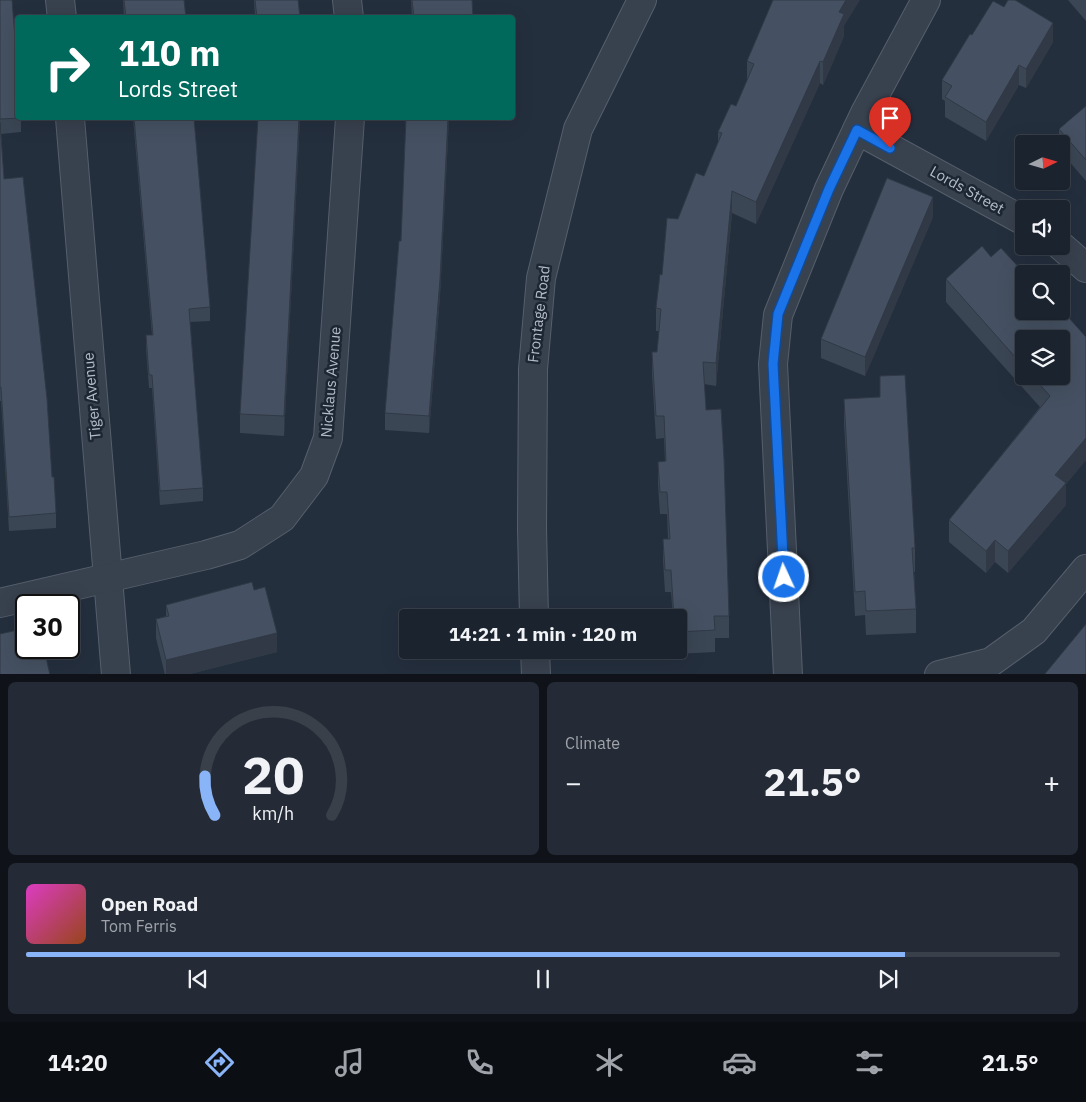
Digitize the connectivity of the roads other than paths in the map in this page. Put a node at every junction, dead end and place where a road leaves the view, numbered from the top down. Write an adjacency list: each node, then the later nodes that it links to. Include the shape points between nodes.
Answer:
1 (60, 0): 5 (street)
2 (347, 0): 6 (street)
3 (642, 0): 16 (street, Frontage Road, via 578,129 541,278 533,369)
4 (926, 0): 9 (street)
5 (62, 15)
6 (348, 15)
7 (70, 120): 14 (street, Tiger Avenue)
8 (350, 120): 14 (street, Nicklaus Avenue, via 328,438 314,476 282,518 240,545)
9 (857, 130): 10 (street, Lords Street); 20 (street, via 778,314 773,364)
10 (1015, 216)
11 (1070, 254): 12 (street)
12 (1086, 268)
13 (1086, 569): 21 (street, via 1034,631 991,662)
14 (107, 578): 15 (street, Nicklaus Avenue); 18 (street, Tiger Avenue)
15 (0, 603)
16 (534, 609)
17 (535, 659): 19 (street)
18 (116, 674)
19 (536, 674)
20 (788, 674)
21 (939, 674)

